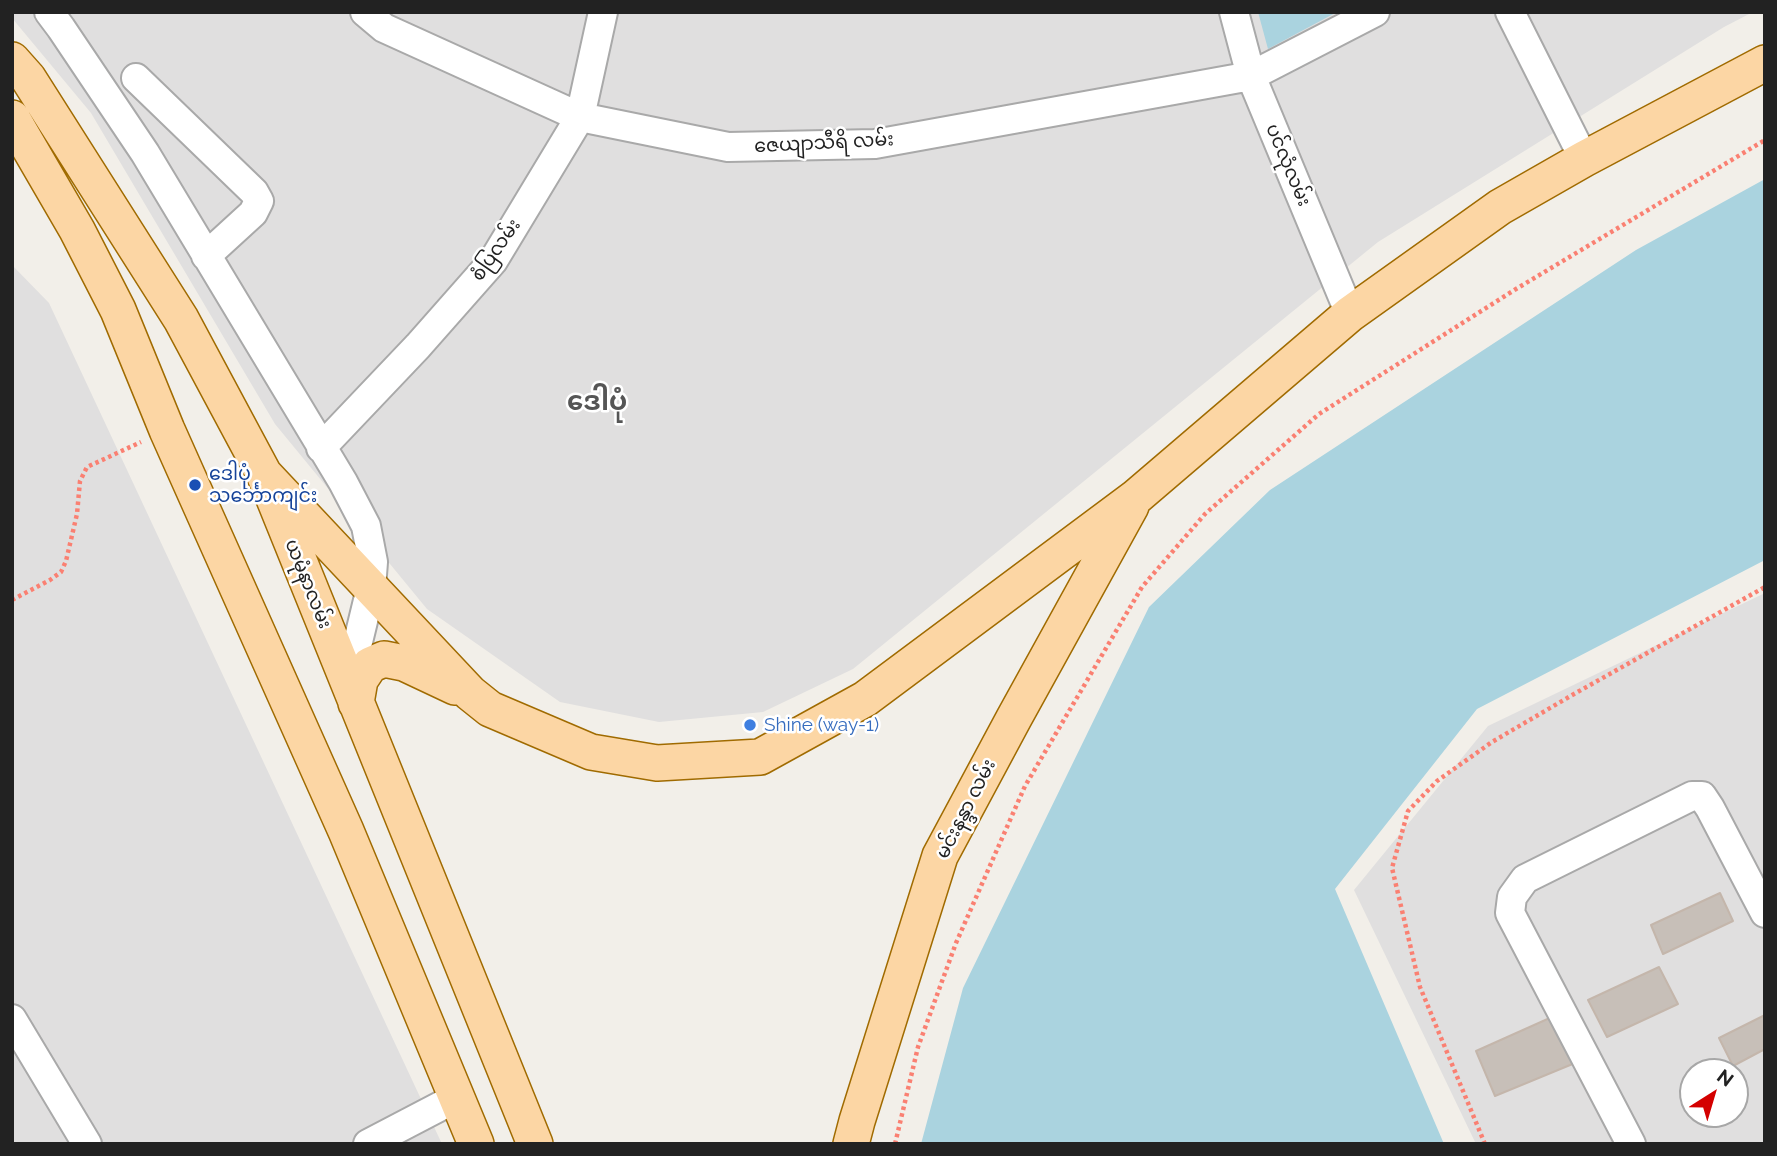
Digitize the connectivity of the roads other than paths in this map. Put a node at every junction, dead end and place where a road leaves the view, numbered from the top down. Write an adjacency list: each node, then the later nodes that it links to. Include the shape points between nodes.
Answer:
1 (49, 12): 16 (street, via 145,153)
2 (365, 12): 11 (street, ဇေယျာသီရိ လမ်း, via 384,28)
3 (603, 12): 11 (street, စံပြလမ်း)
4 (1234, 12): 9 (street, ပင်လုံလမ်း)
5 (1375, 12): 9 (street, ဇေယျာသီရိ လမ်း)
6 (1510, 12): 13 (street)
7 (12, 60): 19 (main road, ယမုံနာလမ်း, via 28,78 181,319)
8 (1765, 63): 13 (main road)
9 (1251, 76): 11 (street, ဇေယျာသီရိ လမ်း, via 875,144 729,147); 17 (street, ပင်လုံလမ်း)
10 (136, 78): 16 (street, via 258,201 253,213)
11 (580, 117): 18 (street, စံပြလမ်း, via 493,261)
12 (12, 118): 15 (main road)
13 (1584, 159): 17 (main road, via 1500,207)
14 (12, 166): 15 (main road)
15 (67, 213): 26 (main road, via 118,310 346,831)
16 (206, 256): 18 (street)
17 (1350, 314): 20 (main road)
18 (321, 448): 21 (street, via 366,526 373,562)
19 (264, 474): 21 (main road); 22 (main road, ယမုံနာလမ်း)
20 (1136, 497): 23 (main road, via 865,699 760,757 657,763 592,752 490,709); 31 (main road, မင်းနန္ဒာ လမ်း, via 940,856)
21 (371, 588): 22 (street); 23 (main road)
22 (352, 693): 23 (main road, via 370,665 384,659 404,663); 30 (main road, ယမုံနာလမ်း)
23 (470, 693)
24 (1765, 914): 32 (street, via 1702,796 1692,796 1525,879 1512,897 1510,913)
25 (12, 1019): 27 (street)
26 (456, 1098): 28 (street); 29 (main road)
27 (87, 1144)
28 (368, 1144)
29 (476, 1144)
30 (535, 1144)
31 (852, 1144)
32 (1631, 1144)

